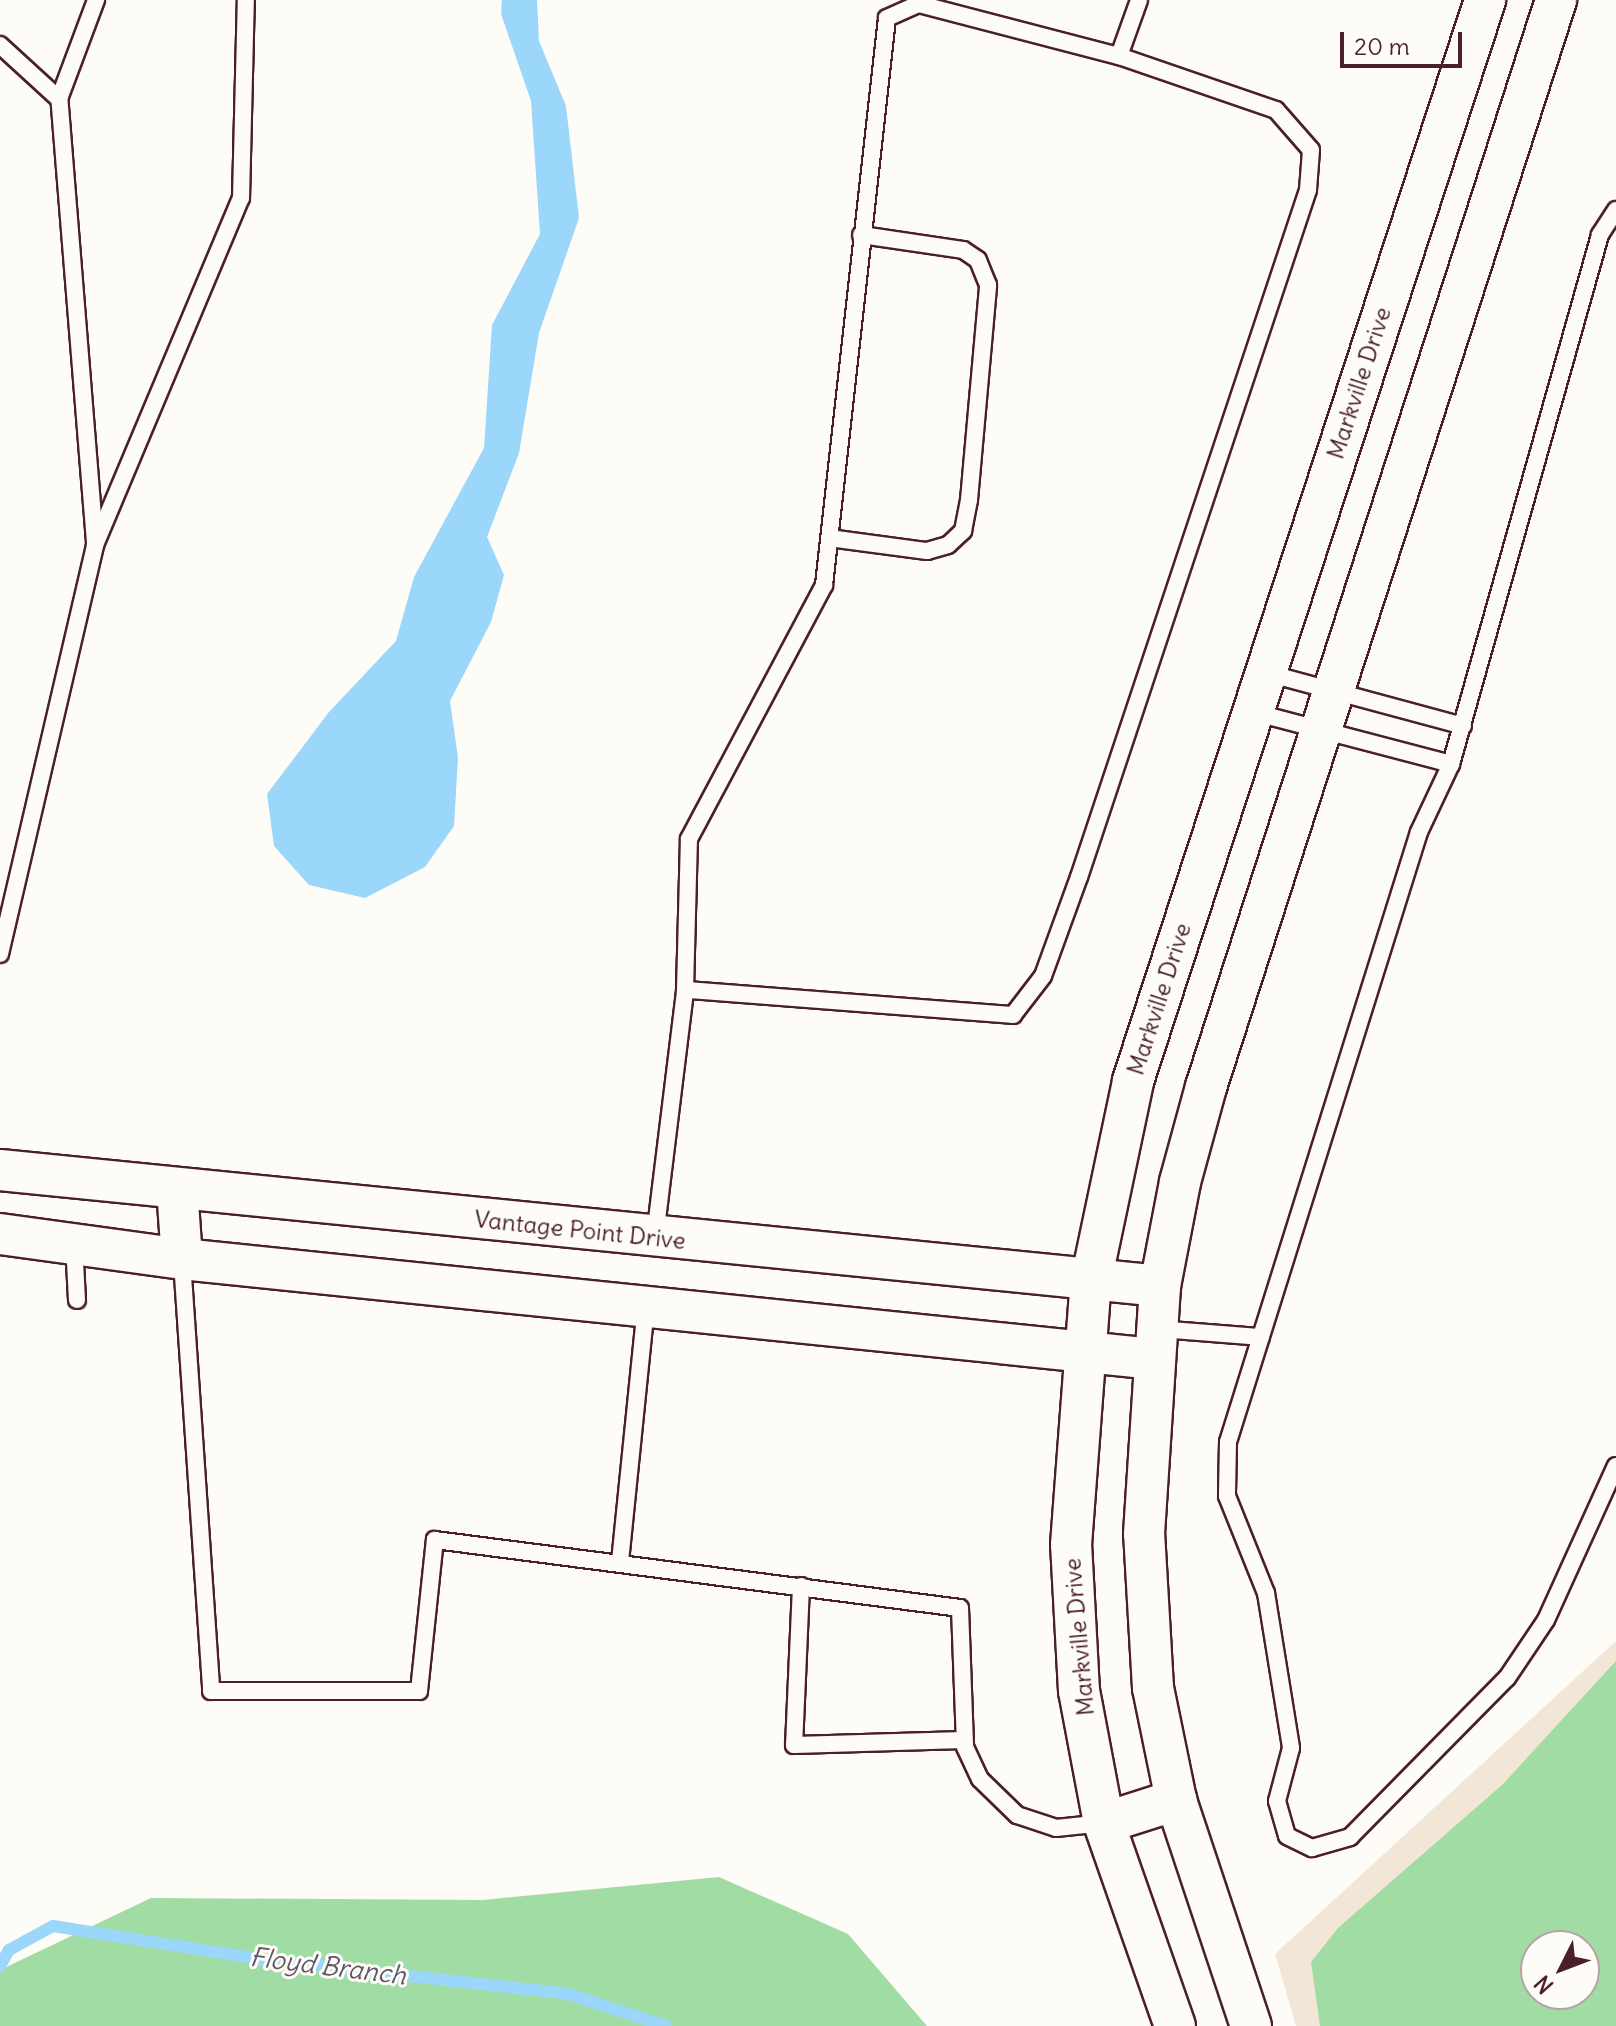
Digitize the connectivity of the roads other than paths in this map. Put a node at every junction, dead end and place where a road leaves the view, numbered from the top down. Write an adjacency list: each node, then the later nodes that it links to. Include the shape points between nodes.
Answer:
1 (96, 0): 8 (lane)
2 (246, 0): 12 (lane, via 241,198)
3 (1139, 0): 7 (lane)
4 (1485, 0): 13 (street, Markville Drive)
5 (1556, 0): 14 (street)
6 (0, 45): 8 (lane)
7 (1119, 56): 10 (lane, via 919,4 887,18); 20 (lane, via 1276,110 1311,150 1308,190 1043,976 1013,1015)
8 (59, 99): 12 (lane)
9 (1616, 210): 16 (lane, via 1600,235)
10 (861, 235): 11 (lane); 11 (lane, via 963,250 978,260 983,272 988,285 969,500 963,531 948,545 927,551)
11 (829, 538): 20 (lane, via 824,585 689,839)
12 (95, 545): 19 (lane)
13 (1264, 673): 14 (lane); 15 (street, Markville Drive)
14 (1333, 691): 16 (lane); 17 (street)
15 (1252, 711): 17 (lane); 27 (street, Markville Drive, via 1133,1081)
16 (1463, 726): 18 (lane)
17 (1321, 730): 18 (lane); 28 (street, via 1206,1087)
18 (1451, 764): 31 (lane, via 1419,832)
19 (0, 954)
20 (685, 990): 24 (lane)
21 (0, 1170): 22 (street, Vantage Point Drive)
22 (177, 1188): 24 (street, Vantage Point Drive); 26 (street)
23 (0, 1234): 25 (street)
24 (655, 1238): 27 (street, Vantage Point Drive)
25 (74, 1241): 26 (street); 29 (lane)
26 (182, 1259): 30 (street); 35 (lane, via 211,1691 419,1691 435,1540)
27 (1091, 1281): 28 (street, Vantage Point Drive); 33 (street, Markville Drive)
28 (1160, 1286): 32 (street)
29 (77, 1300)
30 (646, 1307): 33 (street); 35 (lane)
31 (1261, 1337): 32 (lane); 34 (lane, via 1228,1442 1227,1496 1266,1593 1291,1748 1277,1801 1287,1836 1312,1848 1350,1837 1507,1678 1546,1620)
32 (1156, 1344): 33 (street); 38 (street, via 1144,1534 1153,1688)
33 (1085, 1354): 39 (street, Markville Drive, via 1071,1545 1079,1691)
34 (1616, 1466)
35 (620, 1562): 36 (lane)
36 (801, 1586): 37 (lane, via 960,1608); 37 (lane, via 794,1745)
37 (964, 1740): 39 (lane, via 980,1779 1017,1815 1056,1828)
38 (1176, 1800): 39 (street); 41 (street)
39 (1104, 1823): 40 (street, Markville Drive)
40 (1175, 2026)
41 (1251, 2026)

